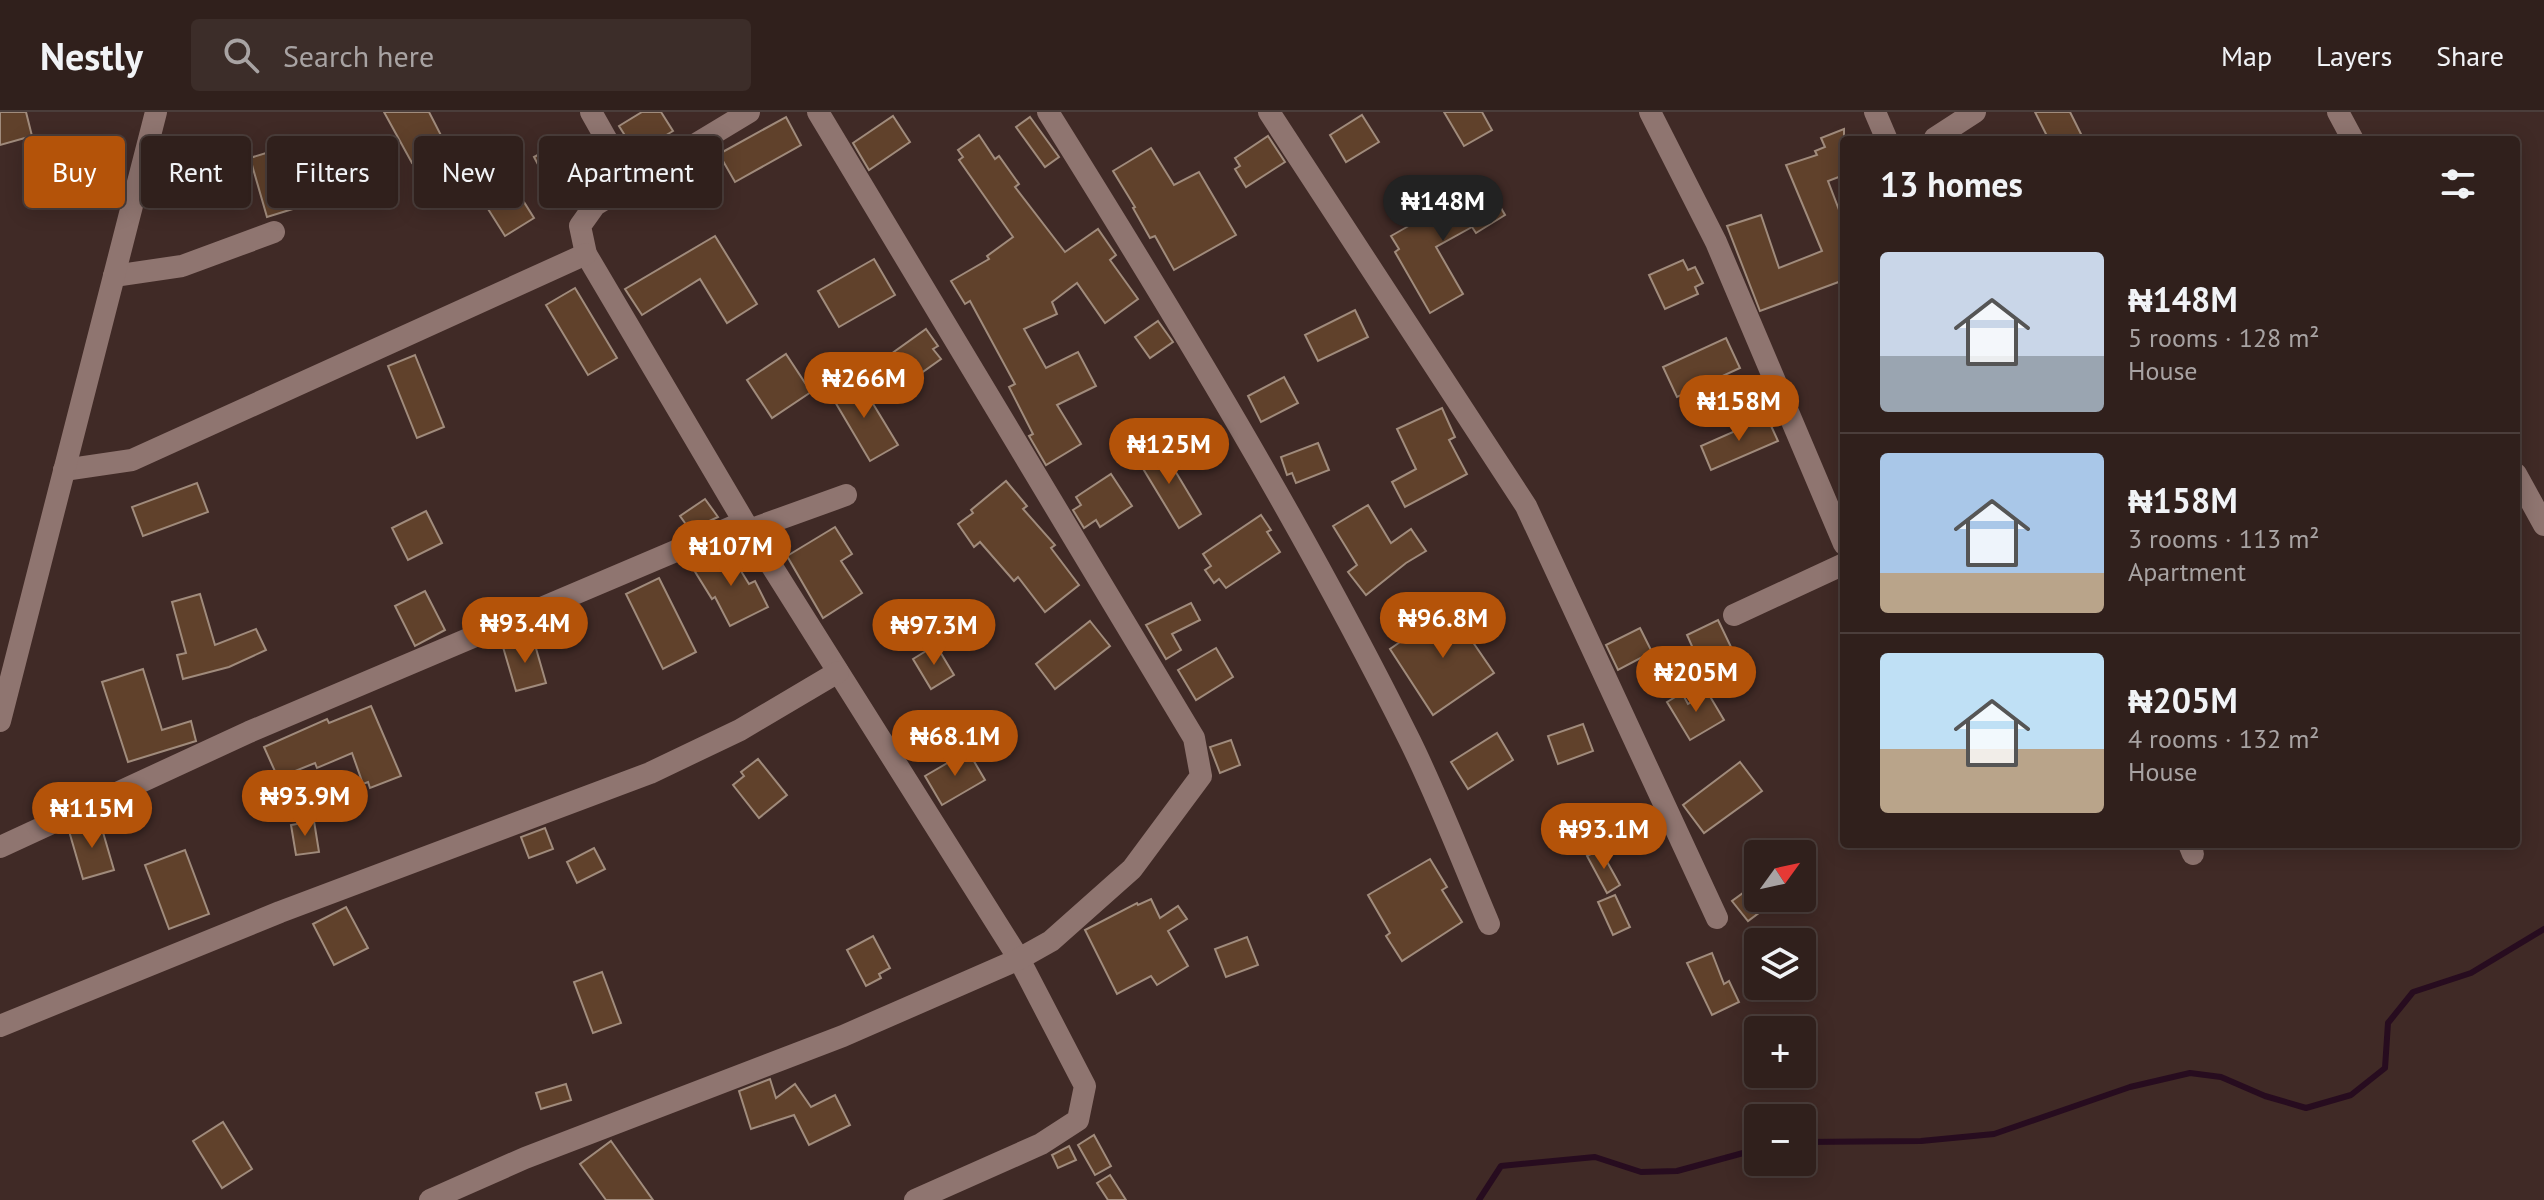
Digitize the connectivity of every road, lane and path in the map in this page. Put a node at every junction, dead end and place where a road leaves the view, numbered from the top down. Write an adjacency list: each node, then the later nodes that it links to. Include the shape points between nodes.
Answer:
1 (156, 112): 19 (street)
2 (591, 112): 11 (street)
3 (749, 112): 12 (street)
4 (818, 112): 33 (street, via 1194,738 1201,776 1132,869 1051,941)
5 (1048, 112): 32 (street, via 1157,286 1316,562 1411,743)
6 (1269, 112): 31 (street, via 1526,506)
7 (1650, 112): 25 (street, via 1716,242)
8 (1875, 112): 13 (street)
9 (1975, 112): 14 (street)
10 (2338, 112): 15 (street)
11 (605, 136)
12 (709, 136)
13 (1885, 136)
14 (1938, 136)
15 (2351, 136)
16 (593, 208): 18 (street, via 580,226)
17 (274, 232): 19 (street, via 182,266)
18 (586, 254): 20 (street, via 132,460); 24 (street)
19 (114, 276): 20 (street)
20 (64, 470): 29 (street)
21 (2520, 481): 23 (street)
22 (846, 495): 24 (street)
23 (2544, 525)
24 (747, 526): 28 (street); 30 (street, via 249,732)
25 (1840, 535)
26 (1840, 566): 27 (street)
27 (1734, 615)
28 (838, 672): 33 (street); 34 (street, via 740,730 650,773 280,912)
29 (0, 721)
30 (0, 847)
31 (1717, 918)
32 (1489, 924)
33 (1019, 959): 35 (street, via 843,1036); 36 (street, via 1085,1086 1078,1120 1041,1144)
34 (0, 1026)
35 (430, 1200)
36 (915, 1200)

